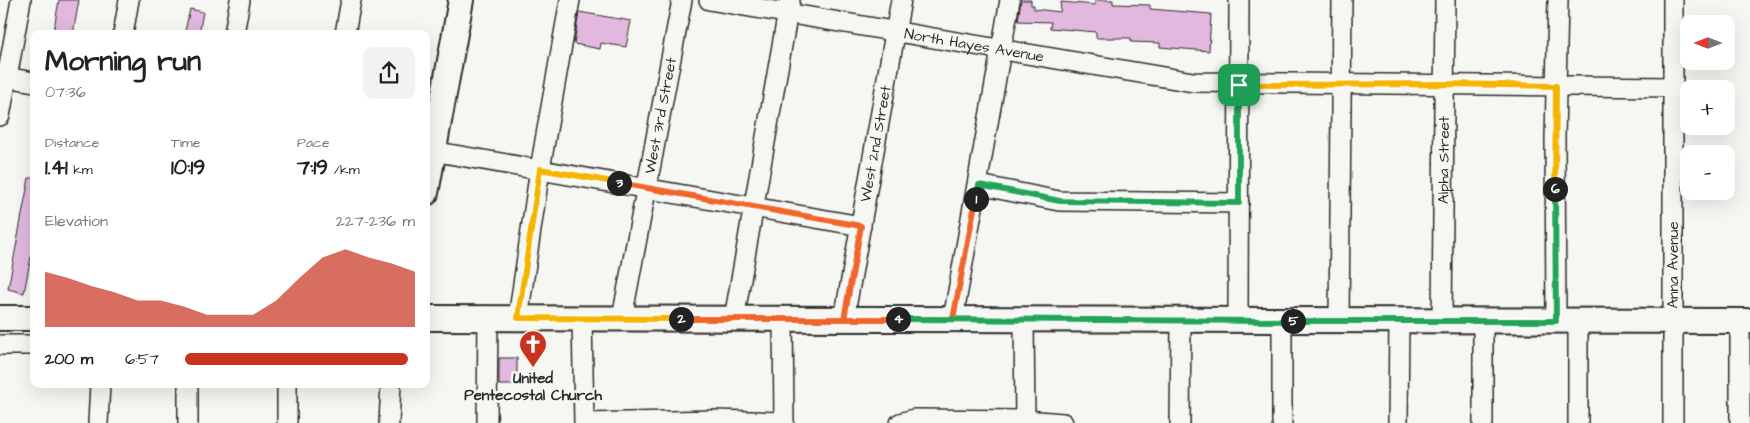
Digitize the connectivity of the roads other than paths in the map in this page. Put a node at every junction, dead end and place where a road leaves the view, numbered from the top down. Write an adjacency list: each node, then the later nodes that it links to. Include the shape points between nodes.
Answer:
1 (21, 0): 22 (street)
2 (129, 0): 17 (street)
3 (240, 0): 18 (street)
4 (351, 0): 19 (street)
5 (461, 0): 30 (main road)
6 (570, 0): 31 (street)
7 (682, 0): 33 (street, West 3rd Street)
8 (709, 0): 16 (street, North Hayes Avenue)
9 (900, 0): 20 (street, West 2nd Street)
10 (1010, 0): 21 (street)
11 (1239, 0): 26 (street)
12 (1342, 0): 24 (street)
13 (1445, 0): 25 (street, Alpha Street)
14 (1558, 0): 27 (street)
15 (1673, 0): 28 (street, Anna Avenue)
16 (788, 7): 20 (street, North Hayes Avenue); 35 (street)
17 (124, 30)
18 (235, 30)
19 (346, 30)
20 (895, 32): 21 (street, North Hayes Avenue); 36 (street, West 2nd Street)
21 (1000, 51): 26 (street, North Hayes Avenue, via 1193,82); 32 (street)
22 (3, 77): 23 (street); 29 (street)
23 (30, 81)
24 (1341, 84): 25 (street, North Hayes Avenue); 26 (street, North Hayes Avenue); 52 (street)
25 (1444, 84): 27 (street, North Hayes Avenue); 54 (street, Alpha Street)
26 (1239, 85): 34 (street)
27 (1556, 86): 28 (street, North Hayes Avenue); 56 (street)
28 (1673, 87): 57 (street, Anna Avenue)
29 (0, 116)
30 (430, 150): 31 (street)
31 (540, 169): 33 (street); 41 (street)
32 (979, 185): 34 (street, via 1060,201); 47 (street)
33 (648, 188): 35 (street); 43 (street, West 3rd Street)
34 (1239, 203): 50 (street)
35 (754, 207): 36 (street); 44 (street)
36 (861, 226): 46 (street, West 2nd Street)
37 (0, 318): 38 (main road)
38 (30, 318)
39 (430, 318): 40 (main road)
40 (488, 318): 41 (main road); 70 (street)
41 (518, 318): 42 (main road)
42 (582, 318): 43 (main road); 71 (street)
43 (622, 318): 44 (main road)
44 (734, 319): 45 (main road)
45 (783, 319): 46 (main road); 72 (street)
46 (844, 319): 47 (main road)
47 (953, 319): 48 (main road)
48 (1024, 320): 49 (main road); 65 (street)
49 (1181, 320): 50 (main road); 75 (street)
50 (1238, 320): 51 (main road)
51 (1282, 321): 52 (main road); 76 (street)
52 (1339, 321): 53 (main road)
53 (1399, 321): 54 (main road); 77 (street)
54 (1442, 321): 55 (main road)
55 (1483, 321): 56 (main road); 78 (street)
56 (1567, 321): 57 (main road); 79 (street)
57 (1673, 321): 58 (main road); 80 (street, Anna Avenue)
58 (1745, 321): 81 (street)
59 (0, 345): 60 (street)
60 (30, 345)
61 (100, 388): 66 (street)
62 (188, 388): 67 (street)
63 (287, 388): 68 (street)
64 (391, 388): 69 (street)
65 (1025, 421): 73 (street, via 914,419); 74 (street)
66 (98, 423)
67 (188, 423)
68 (287, 423)
69 (389, 423)
70 (487, 423)
71 (585, 423): 72 (street, via 713,420)
72 (784, 423)
73 (900, 423)
74 (1063, 423)
75 (1180, 423)
76 (1282, 423)
77 (1398, 423)
78 (1483, 423)
79 (1578, 423)
80 (1673, 423)
81 (1740, 423)

